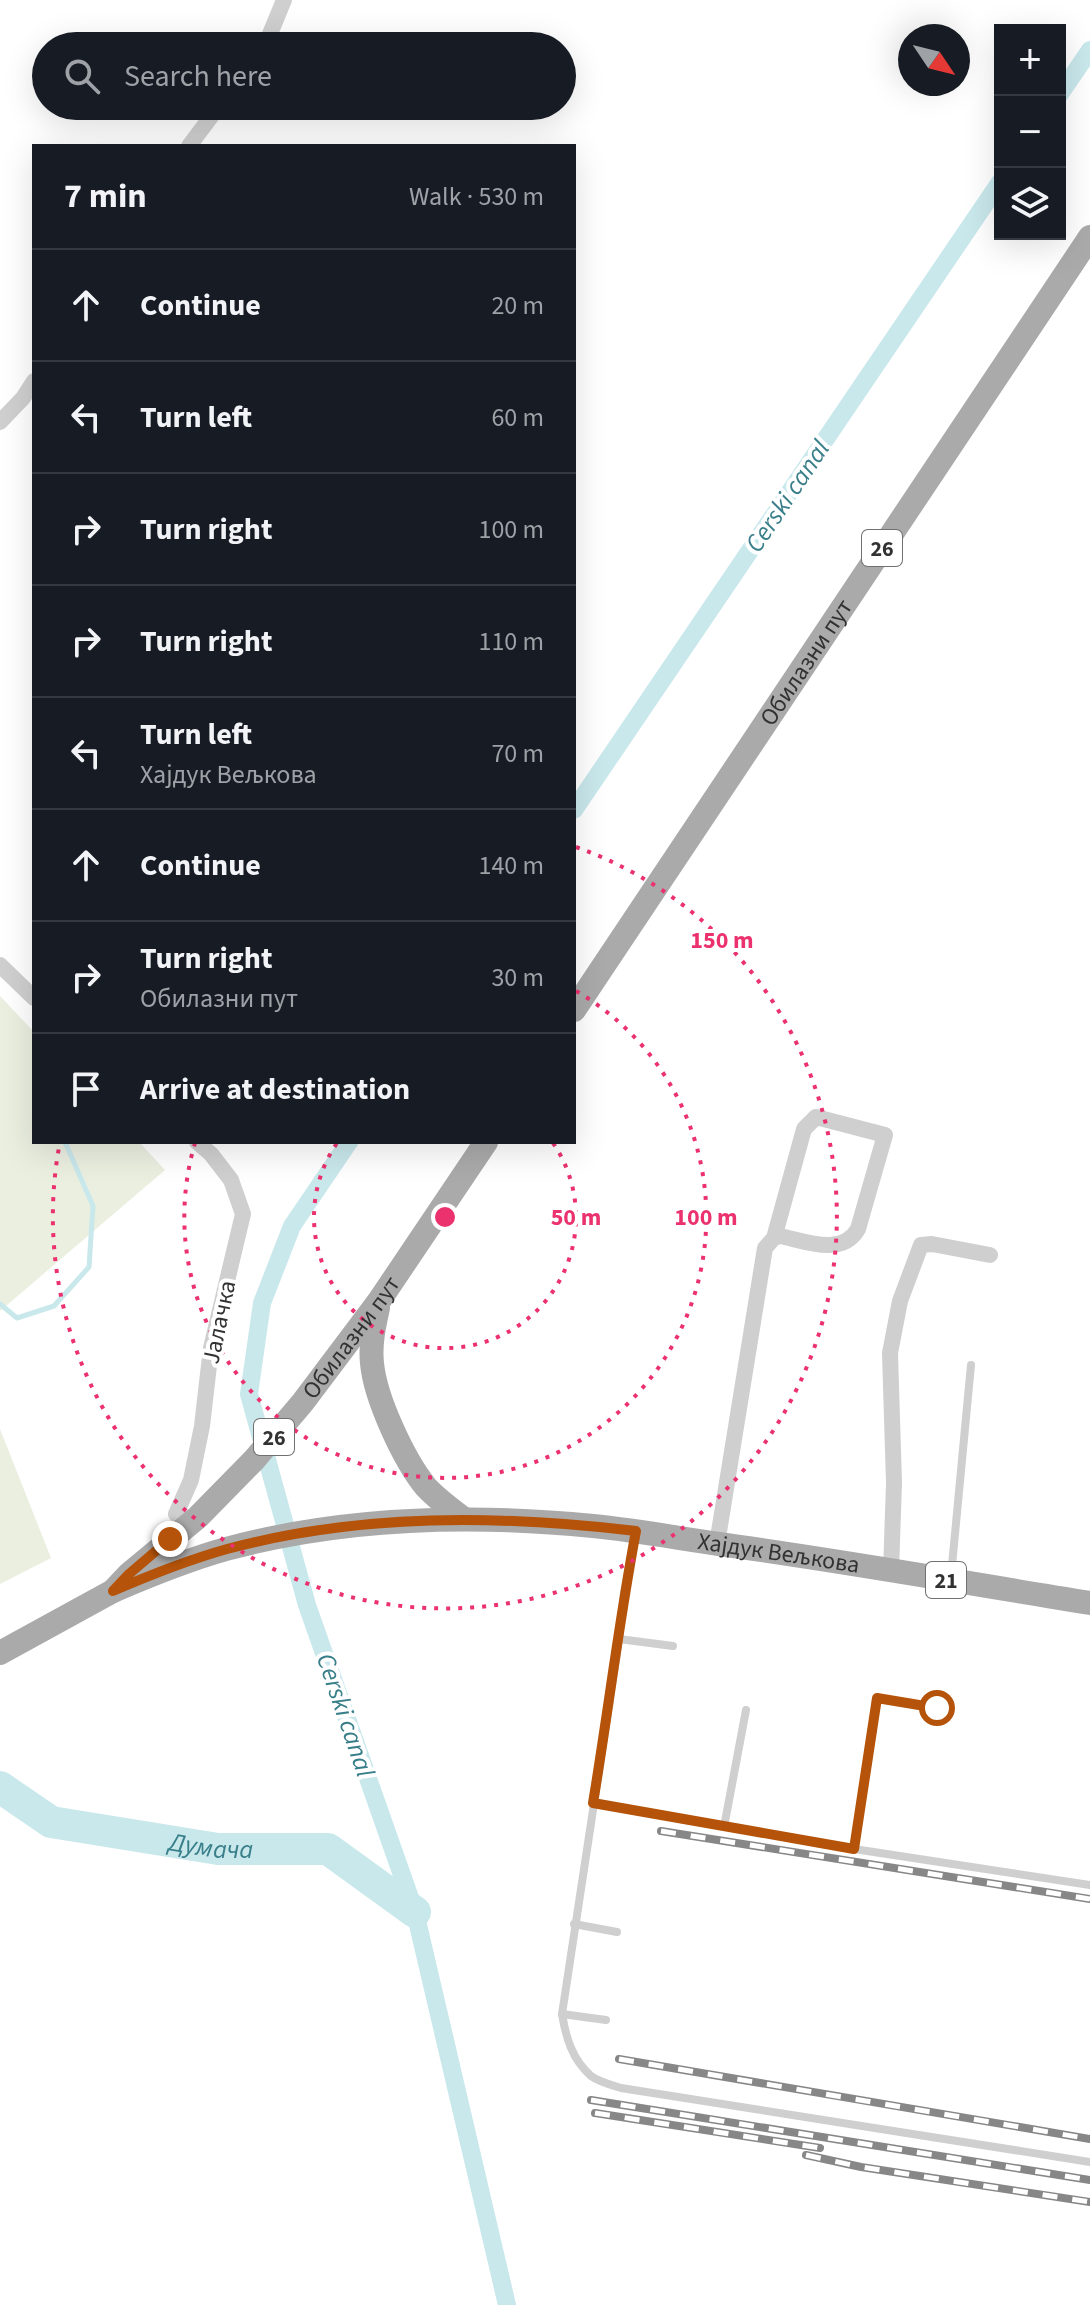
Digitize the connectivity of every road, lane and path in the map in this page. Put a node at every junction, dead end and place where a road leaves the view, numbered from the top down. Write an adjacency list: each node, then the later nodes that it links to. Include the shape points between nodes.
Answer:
1 (284, 0): 2 (street)
2 (271, 32)
3 (208, 120): 4 (street)
4 (190, 144)
5 (1090, 237): 10 (main road, Обилазни пут / 26)
6 (32, 384): 7 (street)
7 (0, 422)
8 (0, 965): 9 (street)
9 (32, 996)
10 (576, 1007)
11 (199, 1144): 17 (street, Јалачка, via 231,1180 243,1214 211,1348)
12 (485, 1144): 15 (main road, Обилазни пут / 26)
13 (774, 1238): 13 (street, via 832,1246 848,1241 858,1229 885,1135 816,1117 810,1121); 20 (street, via 762,1257)
14 (990, 1255): 21 (street, via 921,1245 900,1301 890,1353)
15 (379, 1301): 17 (main road, Обилазни пут / 26, via 254,1460); 18 (main road, via 371,1360 386,1412 427,1488)
16 (971, 1365): 22 (lane)
17 (187, 1515): 23 (main road, Обилазни пут / 26)
18 (464, 1519): 19 (main road, Хајдук Вељкова / 21); 23 (main road, 21, via 375,1523 281,1536 168,1568)
19 (636, 1531): 20 (main road, Хајдук Вељкова / 21); 25 (lane)
20 (717, 1544): 21 (main road, Хајдук Вељкова / 21)
21 (891, 1571): 22 (main road, Хајдук Вељкова / 21)
22 (950, 1581): 24 (main road, Хајдук Вељкова / 21)
23 (113, 1591): 27 (main road, Обилазни пут / 21)
24 (1090, 1603)
25 (619, 1639): 26 (lane); 30 (lane)
26 (673, 1646)
27 (0, 1653)
28 (937, 1708): 32 (lane, via 877,1698)
29 (746, 1710): 31 (lane)
30 (593, 1803): 31 (lane); 34 (lane)
31 (724, 1827): 32 (lane)
32 (854, 1849): 33 (lane)
33 (1090, 1885)
34 (574, 1924): 35 (lane); 36 (lane)
35 (617, 1932)
36 (562, 2014): 37 (lane); 38 (lane, via 567,2043 577,2059 593,2077 621,2088)
37 (606, 2020)
38 (1090, 2162)

